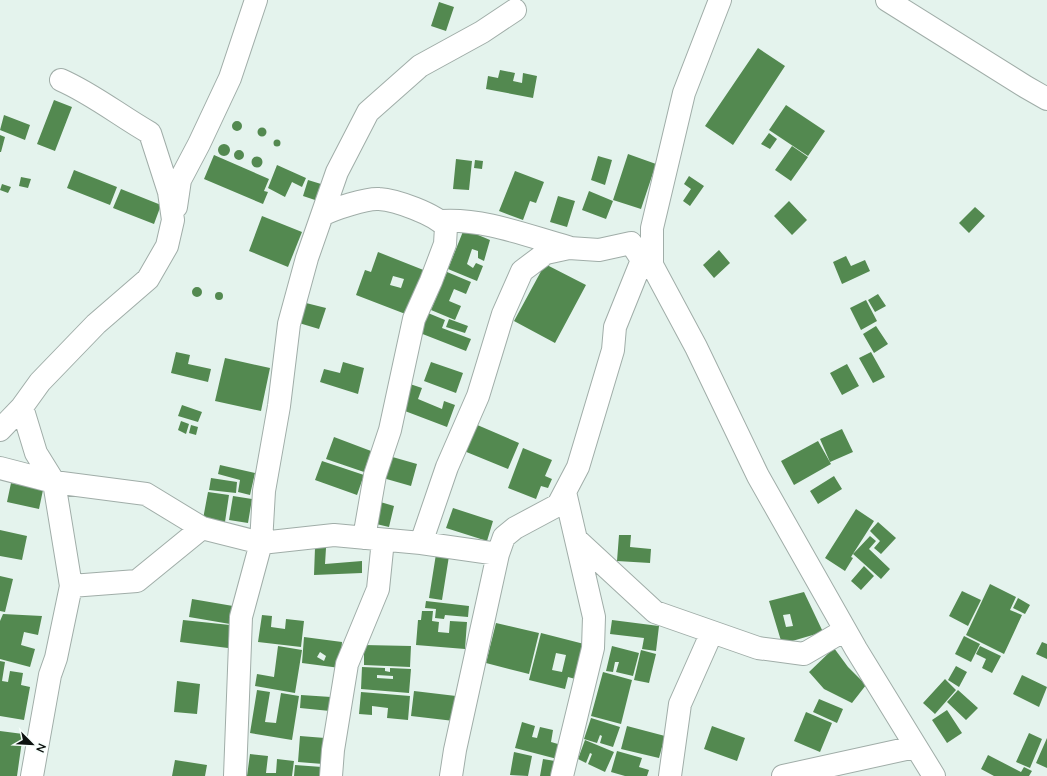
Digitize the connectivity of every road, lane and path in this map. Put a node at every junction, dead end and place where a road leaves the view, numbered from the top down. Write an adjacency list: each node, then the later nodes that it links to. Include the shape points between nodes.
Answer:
1 (256, 0): 8 (street, via 230,78 200,144 180,180)
2 (720, 0): 11 (street, via 684,93)
3 (888, 0): 6 (street)
4 (515, 10): 7 (street, via 482,32 420,66 368,112 337,172)
5 (61, 80): 8 (street, via 90,94 150,133 169,192)
6 (1047, 99)
7 (322, 215): 9 (street, via 378,199 398,203); 20 (street, via 289,324 279,406 264,491)
8 (174, 220): 12 (street, via 167,246 148,279 96,324 40,382)
9 (441, 221): 10 (street, via 455,220 496,227); 18 (street, via 446,227 445,244 414,319 390,430 376,475)
10 (569, 248): 11 (street, via 599,250 630,243); 21 (street, via 546,253 522,271 503,314 478,396 447,467)
11 (647, 258): 16 (street, via 615,327 613,350 578,467); 24 (street, via 696,346 758,476)
12 (22, 407): 13 (street); 15 (street, via 36,452)
13 (0, 430)
14 (0, 468): 15 (street)
15 (54, 482): 17 (street, via 146,494); 23 (street)
16 (565, 492): 19 (street); 22 (street, via 558,505 515,528 504,538)
17 (202, 528): 20 (street); 23 (street, via 137,581)
18 (373, 538): 20 (street, via 334,535); 21 (street); 29 (street, via 378,589 346,664)
19 (576, 538): 25 (street, via 655,612); 31 (street, via 594,617 594,632 593,648)
20 (261, 542): 28 (street, via 241,618)
21 (421, 543): 22 (street)
22 (498, 554): 30 (street)
23 (72, 586): 27 (street, via 50,675)
24 (846, 630): 25 (street, via 804,654 758,648); 26 (street)
25 (712, 632): 32 (street, via 680,704)
26 (915, 747): 33 (street); 34 (street)
27 (32, 776)
28 (235, 776)
29 (330, 776)
30 (451, 776)
31 (562, 776)
32 (670, 776)
33 (783, 776)
34 (934, 776)

